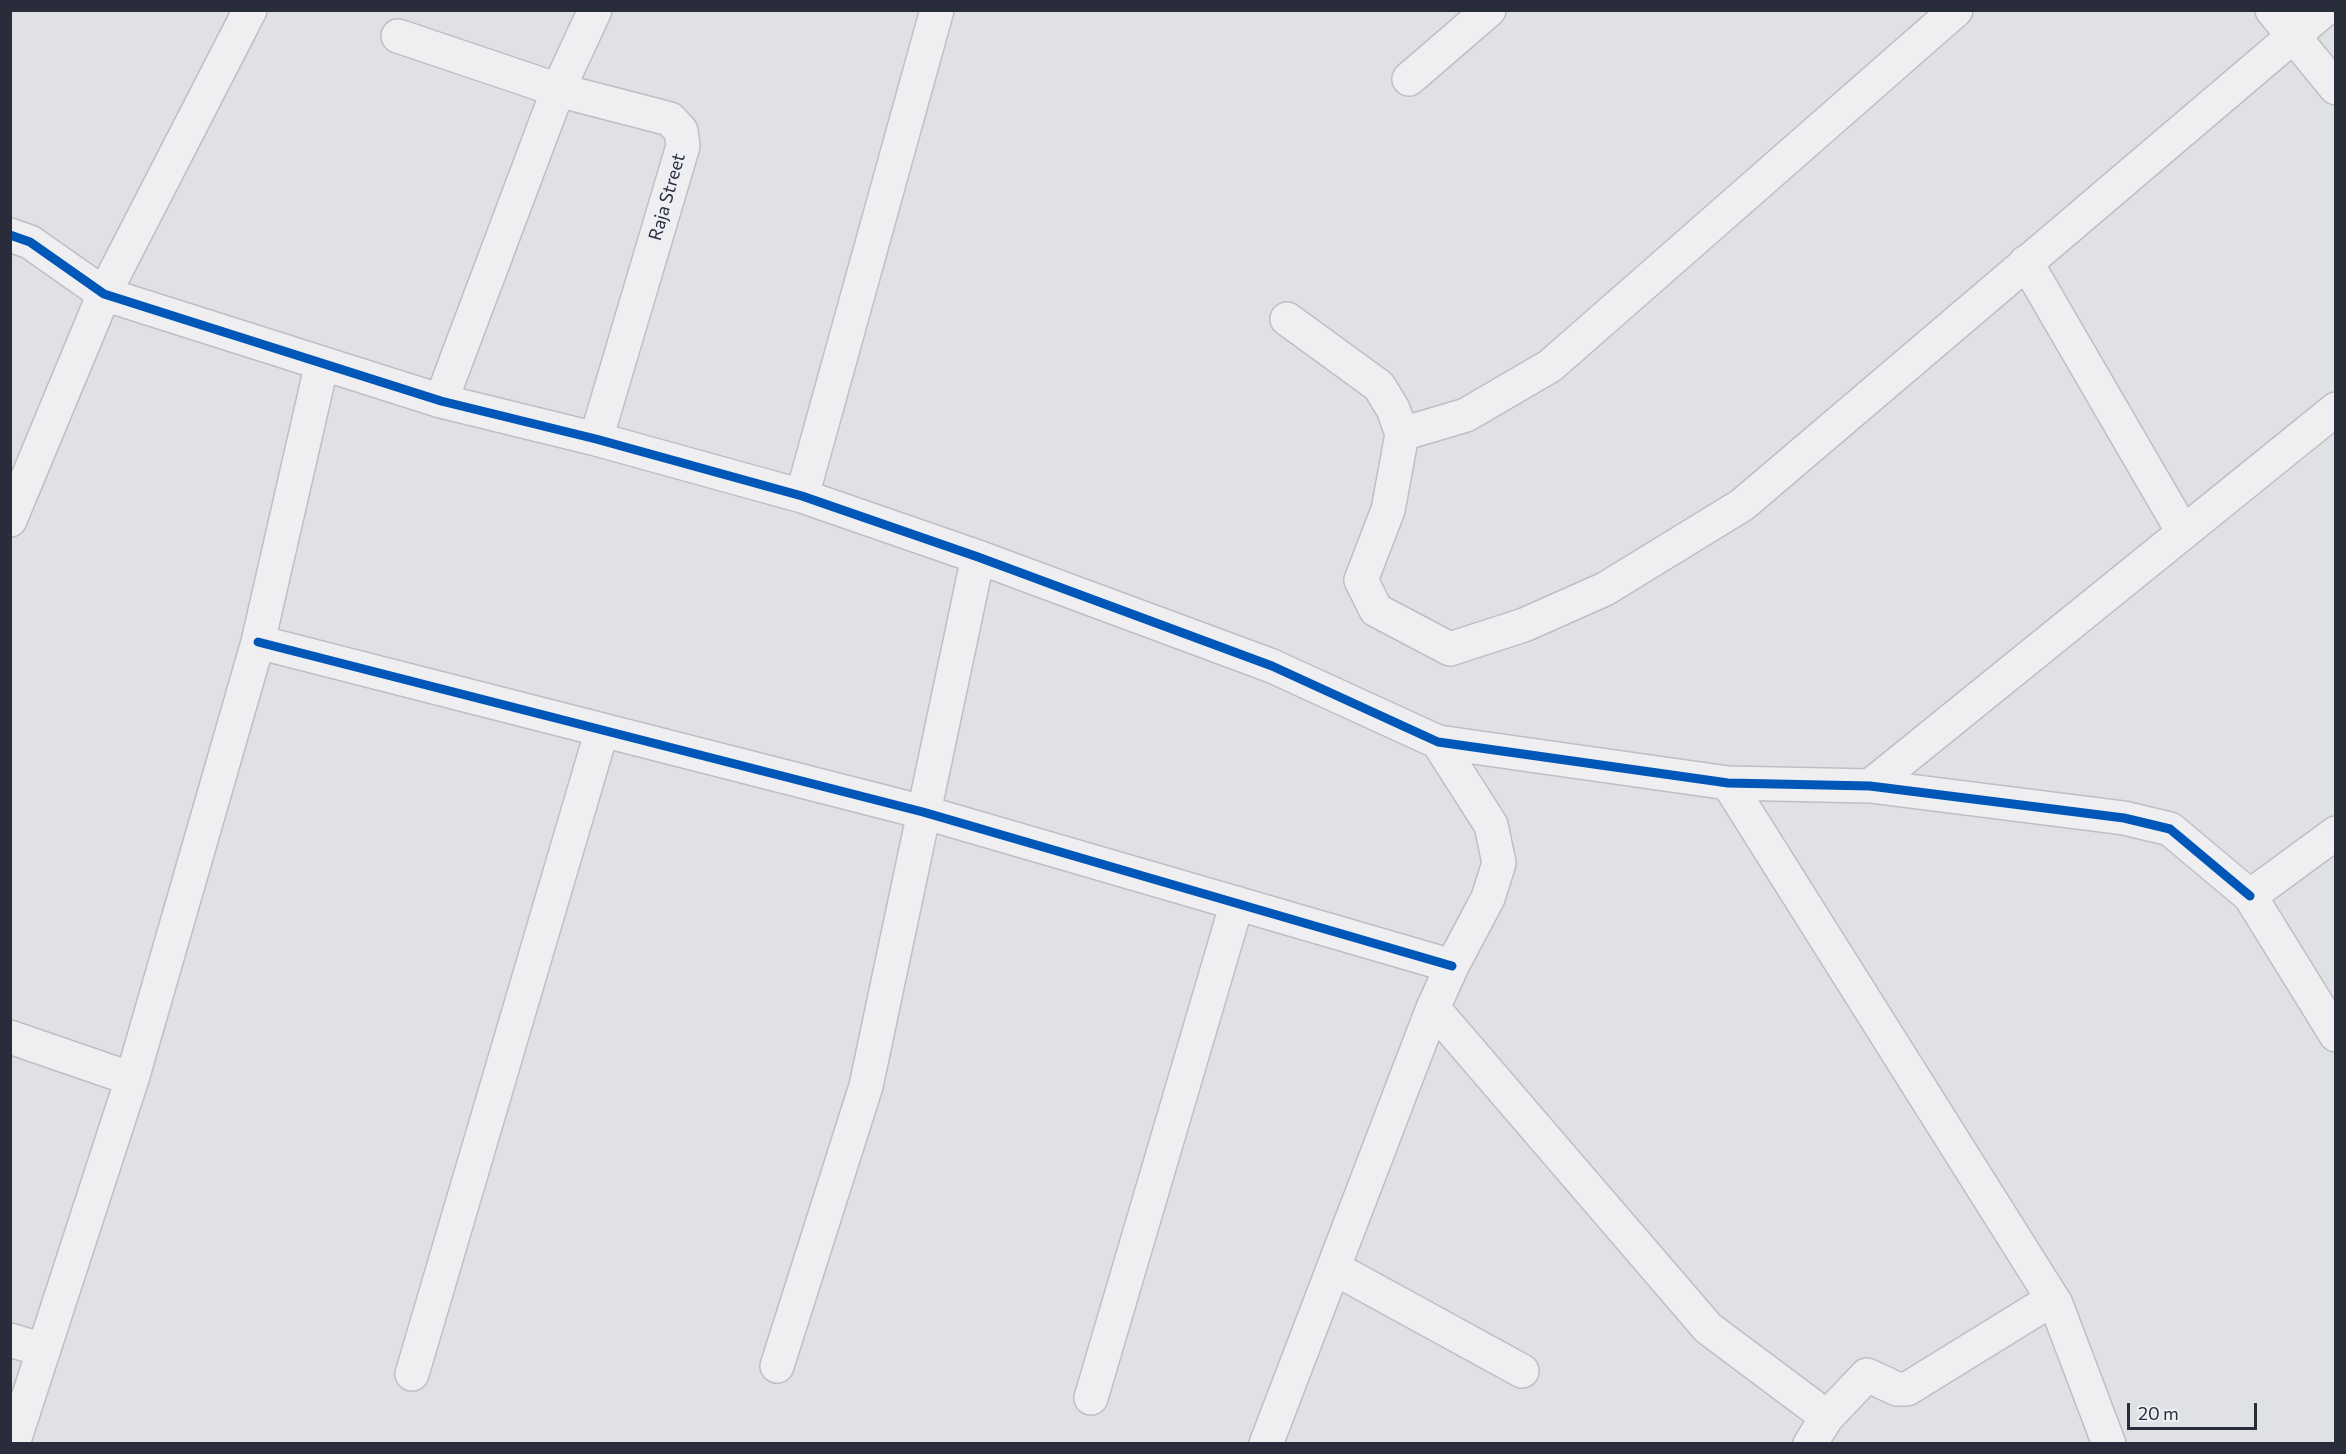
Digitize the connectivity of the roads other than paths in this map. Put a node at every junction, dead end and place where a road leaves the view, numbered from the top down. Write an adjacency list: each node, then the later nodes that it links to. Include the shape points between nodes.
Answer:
1 (250, 10): 15 (street)
2 (595, 10): 12 (street)
3 (937, 10): 22 (street)
4 (1489, 10): 10 (street)
5 (1956, 10): 20 (street, via 1550,366 1466,415)
6 (2272, 10): 9 (street)
7 (2324, 10): 9 (street)
8 (398, 36): 12 (street, Raja Street)
9 (2293, 36): 11 (street); 14 (street)
10 (1410, 78)
11 (2336, 88)
12 (558, 90): 18 (street); 21 (street, Raja Street, via 670,119 681,131 683,146)
13 (10, 235): 15 (street, via 30,242)
14 (2026, 262): 20 (street, via 1742,505 1605,589 1524,625 1450,649 1376,610 1361,580 1388,510); 24 (street)
15 (104, 294): 17 (street); 23 (street)
16 (1287, 319): 20 (street, via 1379,386 1394,409)
17 (322, 363): 18 (street); 26 (street)
18 (441, 401): 21 (street)
19 (2336, 409): 24 (street)
20 (1402, 434)
21 (596, 439): 22 (street)
22 (802, 496): 25 (street)
23 (10, 520)
24 (2183, 532): 30 (street)
25 (978, 557): 28 (street, via 1272,666); 31 (street)
26 (258, 642): 27 (street); 39 (street)
27 (602, 730): 31 (street); 46 (street)
28 (1438, 742): 29 (street); 35 (street, via 1491,825 1499,863 1488,898)
29 (1728, 783): 30 (street); 41 (street)
30 (1870, 786): 33 (street, via 2124,818 2170,829)
31 (923, 812): 34 (street); 44 (street, via 866,1086)
32 (2336, 833): 33 (street)
33 (2250, 896): 37 (street)
34 (1237, 903): 35 (street); 47 (street)
35 (1452, 966): 36 (street)
36 (1433, 1008): 40 (street); 48 (street, via 1708,1328)
37 (2336, 1035)
38 (10, 1037): 39 (street)
39 (132, 1079): 43 (street)
40 (1334, 1268): 45 (street); 50 (street)
41 (2053, 1299): 48 (street, via 1907,1389 1897,1389 1867,1375); 52 (street)
42 (10, 1340): 43 (street)
43 (43, 1350): 49 (street)
44 (777, 1366)
45 (1522, 1371)
46 (412, 1374)
47 (1091, 1398)
48 (1827, 1417): 51 (street)
49 (13, 1443)
50 (1266, 1443)
51 (1810, 1443)
52 (2109, 1443)

